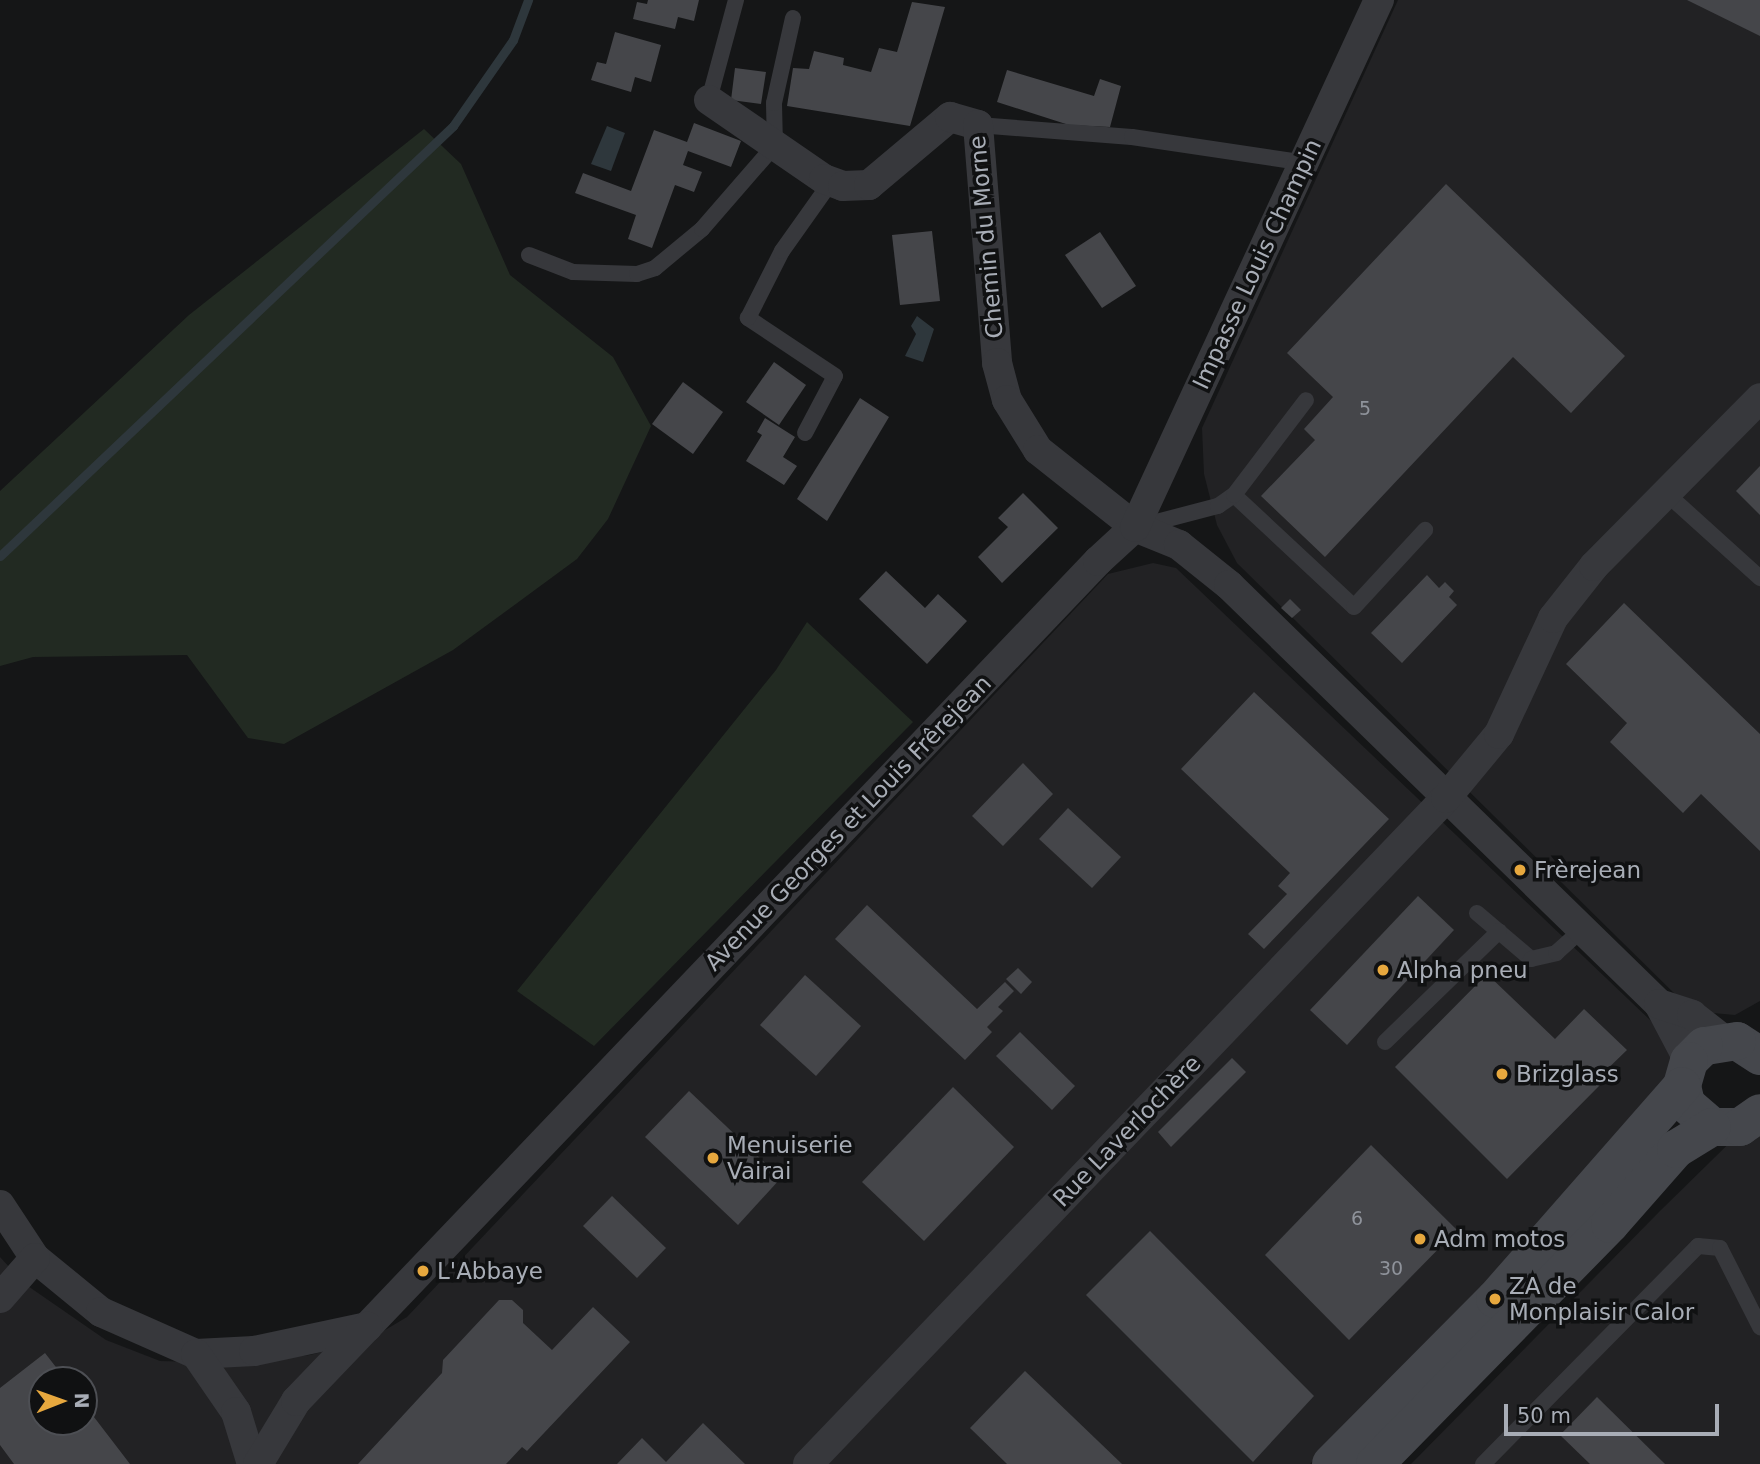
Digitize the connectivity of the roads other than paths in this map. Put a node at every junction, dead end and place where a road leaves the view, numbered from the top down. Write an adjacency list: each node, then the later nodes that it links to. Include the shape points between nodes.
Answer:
1 (736, 0): 4 (lane)
2 (1379, 0): 7 (street, Impasse Louis Champin)
3 (793, 18): 6 (lane, via 774,103)
4 (709, 100): 6 (street, Chemin du Morne)
5 (978, 125): 7 (lane, via 1132,137); 8 (street, Chemin du Morne, via 950,117 869,185); 15 (street, Chemin du Morne, via 997,363 1007,400 1038,450)
6 (775, 145): 8 (street, Chemin du Morne); 9 (lane, via 702,229 655,268 606,276 573,272)
7 (1306, 163): 15 (street, Impasse Louis Champin)
8 (831, 182): 12 (lane, via 782,251 748,318 835,376)
9 (529, 255)
10 (1760, 398): 13 (street, Rue Laverlochère)
11 (1306, 400): 14 (lane)
12 (805, 433)
13 (1666, 493): 17 (lane); 18 (street, Rue Laverlochère, via 1594,566 1553,618 1499,734)
14 (1234, 495): 15 (lane, via 1219,506); 16 (lane, via 1353,607)
15 (1135, 527): 18 (street, via 1179,545 1229,585); 31 (street, Avenue Georges et Louis Frêrejean)
16 (1425, 530)
17 (1760, 578)
18 (1446, 798): 20 (street); 36 (street, Rue Laverlochère)
19 (1477, 913): 21 (lane)
20 (1583, 929): 21 (lane, via 1556,953 1531,959); 22 (street)
21 (1499, 932): 23 (lane)
22 (1659, 1004): 24 (street); 25 (street)
23 (1385, 1042)
24 (1748, 1044): 25 (main road, via 1704,1046)
25 (1685, 1073): 27 (main road, via 1686,1104); 37 (main road, via 1495,1299)
26 (1757, 1123): 27 (main road)
27 (1712, 1127): 38 (main road, via 1676,1149 1610,1224)
28 (0, 1205): 29 (street)
29 (35, 1258): 30 (street); 33 (street, via 101,1312)
30 (0, 1298)
31 (367, 1327): 33 (street, via 254,1350); 35 (street, via 296,1401)
32 (1760, 1327): 39 (lane, via 1720,1248 1698,1246)
33 (196, 1354): 34 (street, via 236,1412)
34 (252, 1464)
35 (257, 1464)
36 (808, 1464)
37 (1331, 1464)
38 (1375, 1464)
39 (1483, 1464)

